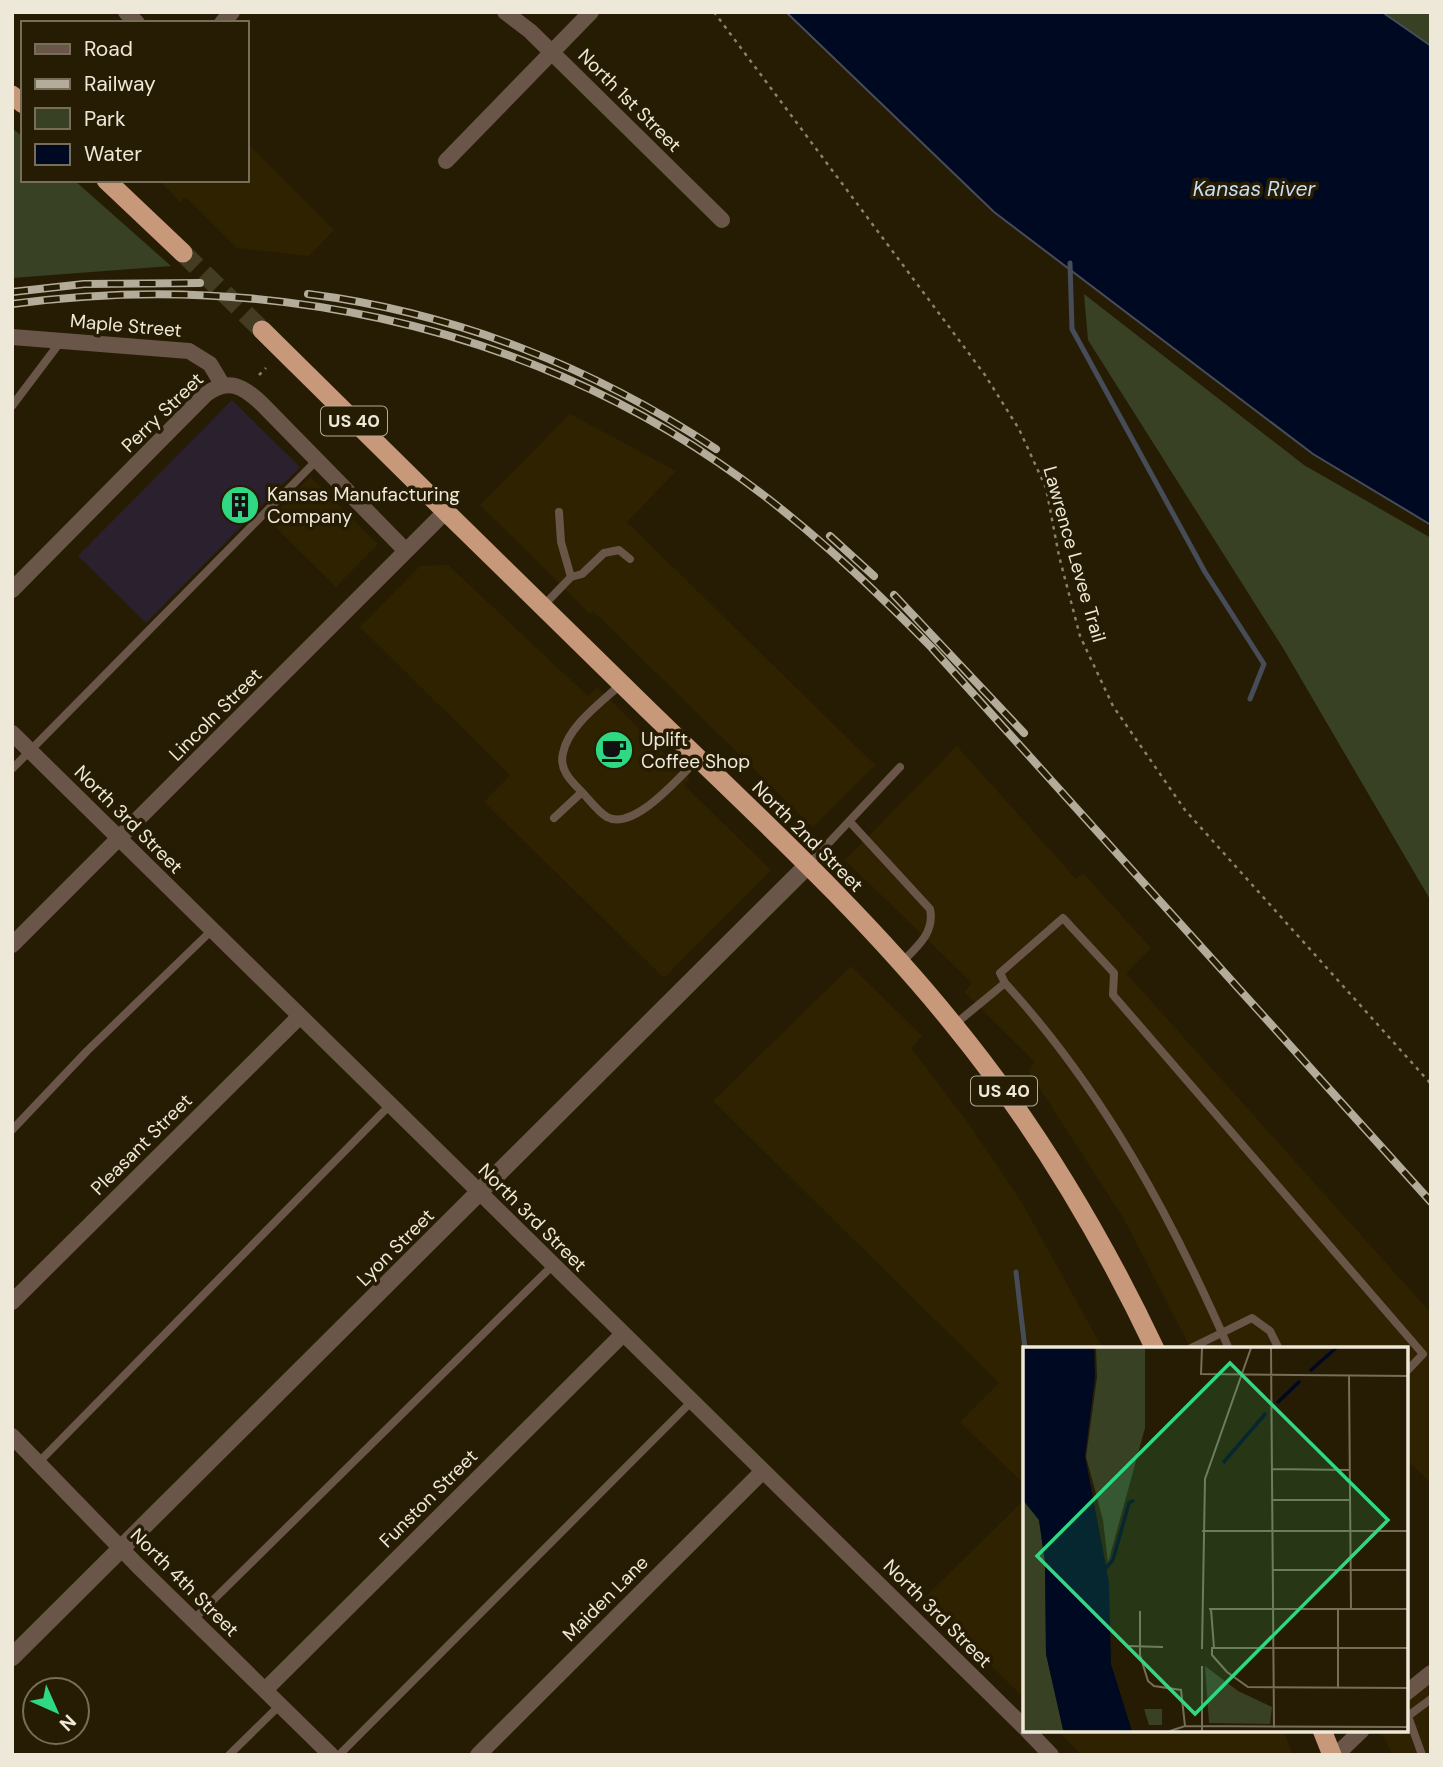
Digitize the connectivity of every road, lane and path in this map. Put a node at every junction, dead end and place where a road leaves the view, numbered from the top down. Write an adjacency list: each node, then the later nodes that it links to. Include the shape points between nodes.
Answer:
1 (505, 12): 4 (street, North 1st Street)
2 (591, 12): 4 (street)
3 (714, 12): 41 (path, Lawrence Levee Trail, via 977,364 1019,429 1045,488 1080,636 1113,706 1185,810)
4 (551, 52): 5 (street); 7 (street, North 1st Street)
5 (446, 161)
6 (108, 182): 8 (highway)
7 (722, 220)
8 (183, 253)
9 (261, 330): 17 (highway, North 2nd Street / US 40)
10 (12, 337): 11 (street, Maple Street)
11 (61, 341): 14 (street, Maple Street, via 188,351 210,364); 15 (lane)
12 (266, 368): 13 (path)
13 (259, 375)
14 (222, 384): 16 (street, Perry Street, via 239,386 255,397); 22 (street, Perry Street)
15 (12, 406)
16 (317, 460): 19 (street, Perry Street); 26 (lane)
17 (446, 511): 19 (street, Lincoln Street); 23 (highway, North 2nd Street / US 40)
18 (559, 512): 21 (lane)
19 (406, 551): 33 (street, Lincoln Street)
20 (630, 559): 21 (lane, via 612,550 582,574)
21 (570, 577): 23 (lane)
22 (12, 590)
23 (542, 607): 24 (highway, North 2nd Street / US 40)
24 (621, 684): 27 (highway, North 2nd Street / US 40); 30 (lane, via 575,730 562,752 564,772)
25 (12, 733): 26 (street, North 3rd Street)
26 (30, 751): 29 (lane); 33 (street, North 3rd Street)
27 (698, 759): 30 (lane, via 655,801 625,818 607,817); 34 (highway, North 2nd Street / US 40)
28 (900, 767): 32 (lane)
29 (12, 769)
30 (582, 792): 31 (lane)
31 (554, 818)
32 (849, 822): 34 (lane); 37 (lane, via 930,909 932,921 923,941)
33 (119, 839): 35 (street, North 3rd Street); 36 (street, Lincoln Street)
34 (807, 866): 37 (highway, North 2nd Street / US 40); 44 (street, Lyon Street)
35 (212, 930): 39 (street, North 3rd Street); 43 (lane)
36 (12, 945)
37 (901, 963): 40 (highway, North 2nd Street / US 40)
38 (1005, 983): 40 (lane); 47 (lane, via 1047,1029 1114,1123 1162,1206); 53 (lane, via 1000,973 1063,918 1114,973 1114,995 1423,1354)
39 (300, 1016): 42 (street, North 3rd Street); 46 (street, Pleasant Street)
40 (954, 1025): 49 (highway, North 2nd Street / US 40, via 1054,1163)
41 (1431, 1084)
42 (390, 1105): 44 (street, North 3rd Street); 56 (lane)
43 (12, 1130)
44 (480, 1192): 45 (street, North 3rd Street); 58 (street, Lyon Street)
45 (552, 1266): 48 (street, North 3rd Street); 59 (lane)
46 (12, 1301)
47 (1222, 1334): 50 (lane); 51 (lane); 52 (lane, via 1252,1318 1270,1331)
48 (622, 1335): 54 (street, North 3rd Street); 62 (street, Funston Street)
49 (1154, 1347)
50 (1193, 1347)
51 (1228, 1347)
52 (1278, 1347)
53 (1408, 1370)
54 (691, 1402): 57 (street, North 3rd Street); 72 (lane)
55 (12, 1436): 56 (street, North 4th Street)
56 (39, 1462): 58 (street, North 4th Street)
57 (763, 1471): 66 (street, North 3rd Street); 73 (street, Maiden Lane)
58 (122, 1548): 59 (street, North 4th Street); 60 (street, Lyon Street)
59 (193, 1620): 62 (street, North 4th Street)
60 (12, 1657)
61 (1430, 1676): 63 (street)
62 (265, 1690): 65 (street, North 4th Street)
63 (1408, 1692)
64 (1431, 1699): 76 (lane, via 1408,1716)
65 (280, 1705): 70 (lane); 71 (street, North 4th Street)
66 (1023, 1726)
67 (1029, 1732): 74 (street, North 3rd Street)
68 (1323, 1732): 75 (highway)
69 (1360, 1732): 75 (street)
70 (229, 1755)
71 (331, 1755)
72 (339, 1755)
73 (478, 1755)
74 (1051, 1755)
75 (1334, 1755)
76 (1422, 1755)

